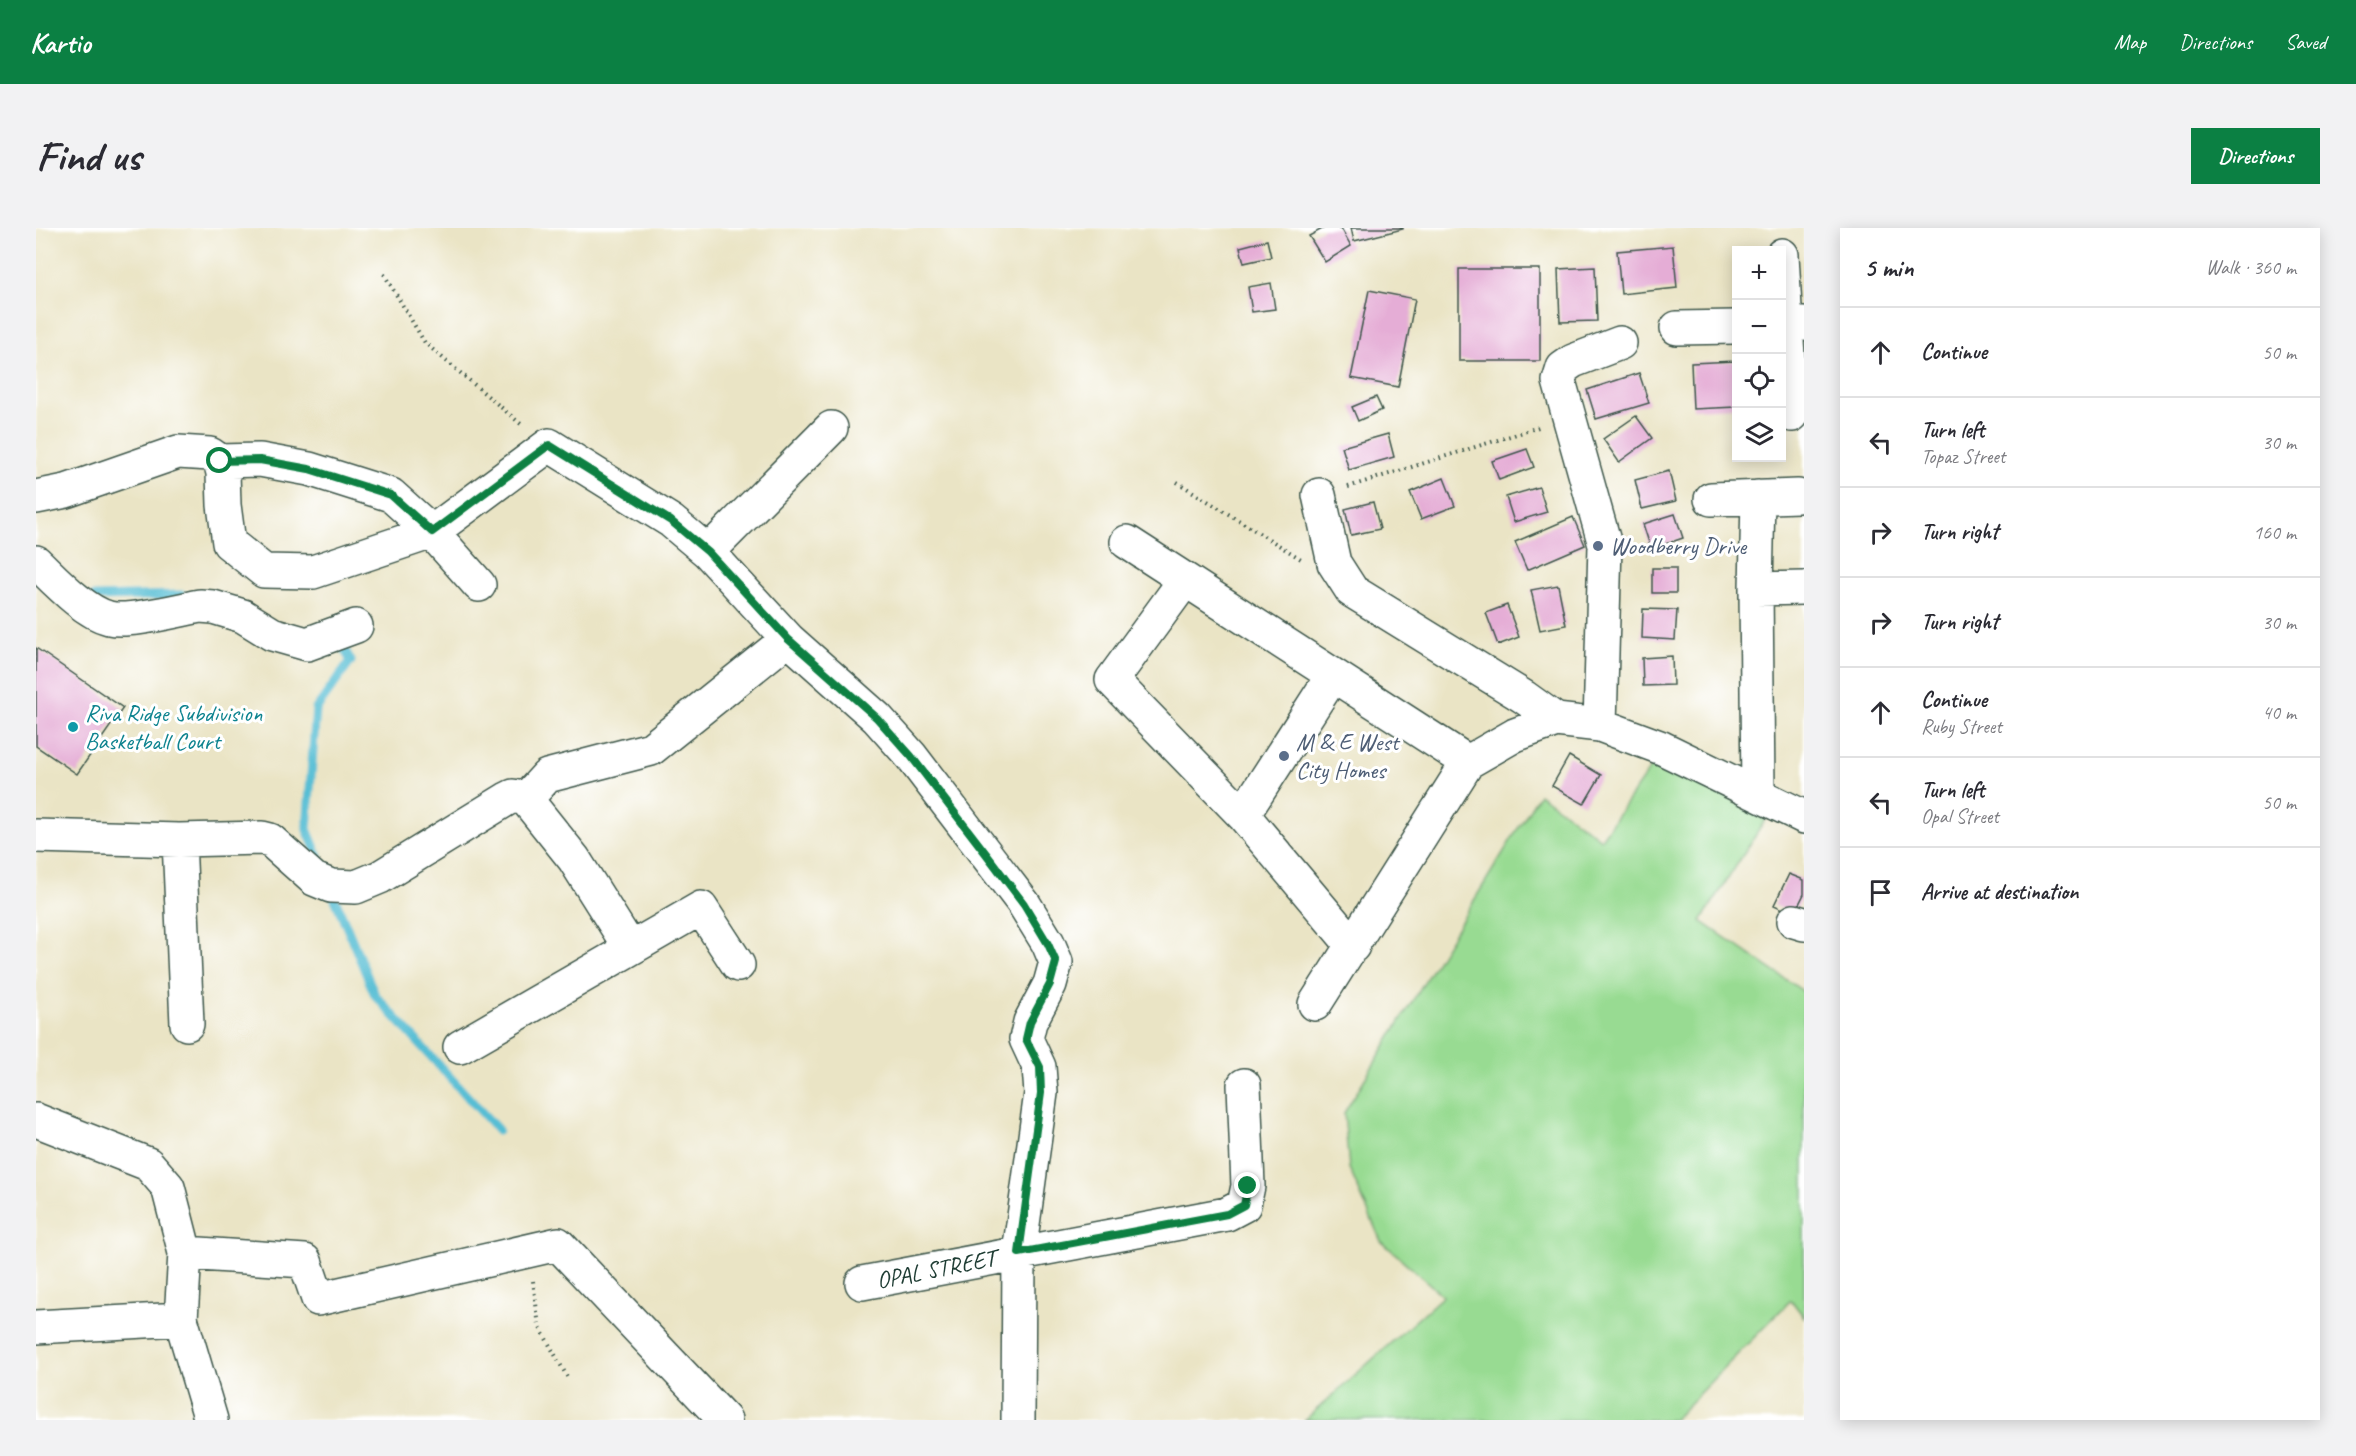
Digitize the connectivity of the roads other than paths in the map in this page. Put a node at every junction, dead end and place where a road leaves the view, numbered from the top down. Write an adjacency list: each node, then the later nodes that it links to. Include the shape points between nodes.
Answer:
1 (1780, 228): 2 (street)
2 (1781, 246)
3 (1786, 286): 4 (street)
4 (1791, 325): 8 (street)
5 (1732, 327): 6 (street)
6 (1677, 328)
7 (1620, 343): 28 (street, via 1573,361 1563,368 1559,381 1605,545)
8 (1792, 415)
9 (831, 428): 18 (street)
10 (220, 461): 13 (street, via 210,454 178,452 66,491); 16 (street, via 260,460 309,469 391,495); 16 (street, via 229,543 264,572 313,572)
11 (1319, 495): 27 (street, via 1334,563 1352,591)
12 (1798, 496): 14 (street)
13 (36, 497)
14 (1758, 497): 15 (street); 23 (street)
15 (1711, 499)
16 (432, 532): 18 (street, via 549,445 671,521); 21 (street)
17 (1127, 542): 20 (street)
18 (708, 552): 25 (street)
19 (36, 562): 24 (street, via 76,599 108,618 124,620 213,607 243,616 272,634 307,644)
20 (1185, 580): 26 (street); 32 (street, via 1112,680)
21 (479, 585)
22 (1804, 588): 23 (street)
23 (1756, 589): 30 (street)
24 (348, 629)
25 (788, 639): 31 (street, via 651,749 547,776); 45 (street, via 877,718 911,756 1024,904 1056,962 1026,1039 1040,1067 1041,1093)
26 (1333, 675): 29 (street); 32 (street)
27 (1556, 720): 28 (street); 29 (street, via 1515,735)
28 (1600, 725): 30 (street, via 1662,748)
29 (1468, 762): 36 (street)
30 (1758, 793): 33 (street)
31 (526, 800): 35 (street, via 513,796 380,877 356,887 331,886 314,879 280,848 249,837); 37 (street, via 573,859)
32 (1243, 815): 36 (street)
33 (1804, 817)
34 (36, 836): 35 (street)
35 (179, 840): 40 (street)
36 (1353, 945): 39 (street)
37 (630, 948): 38 (street, via 701,908); 41 (street)
38 (738, 965)
39 (1315, 1004)
40 (187, 1024)
41 (460, 1047)
42 (1244, 1085): 45 (street, OPAL STREET, via 1248,1186 1244,1205 1227,1214)
43 (36, 1120): 44 (street, via 148,1164 168,1187)
44 (185, 1253): 47 (street); 50 (street, via 305,1261 318,1299 543,1248)
45 (1019, 1253): 46 (street, OPAL STREET); 51 (street)
46 (862, 1283)
47 (181, 1319): 48 (street); 49 (street)
48 (36, 1327)
49 (211, 1420)
50 (725, 1420)
51 (1018, 1420)

